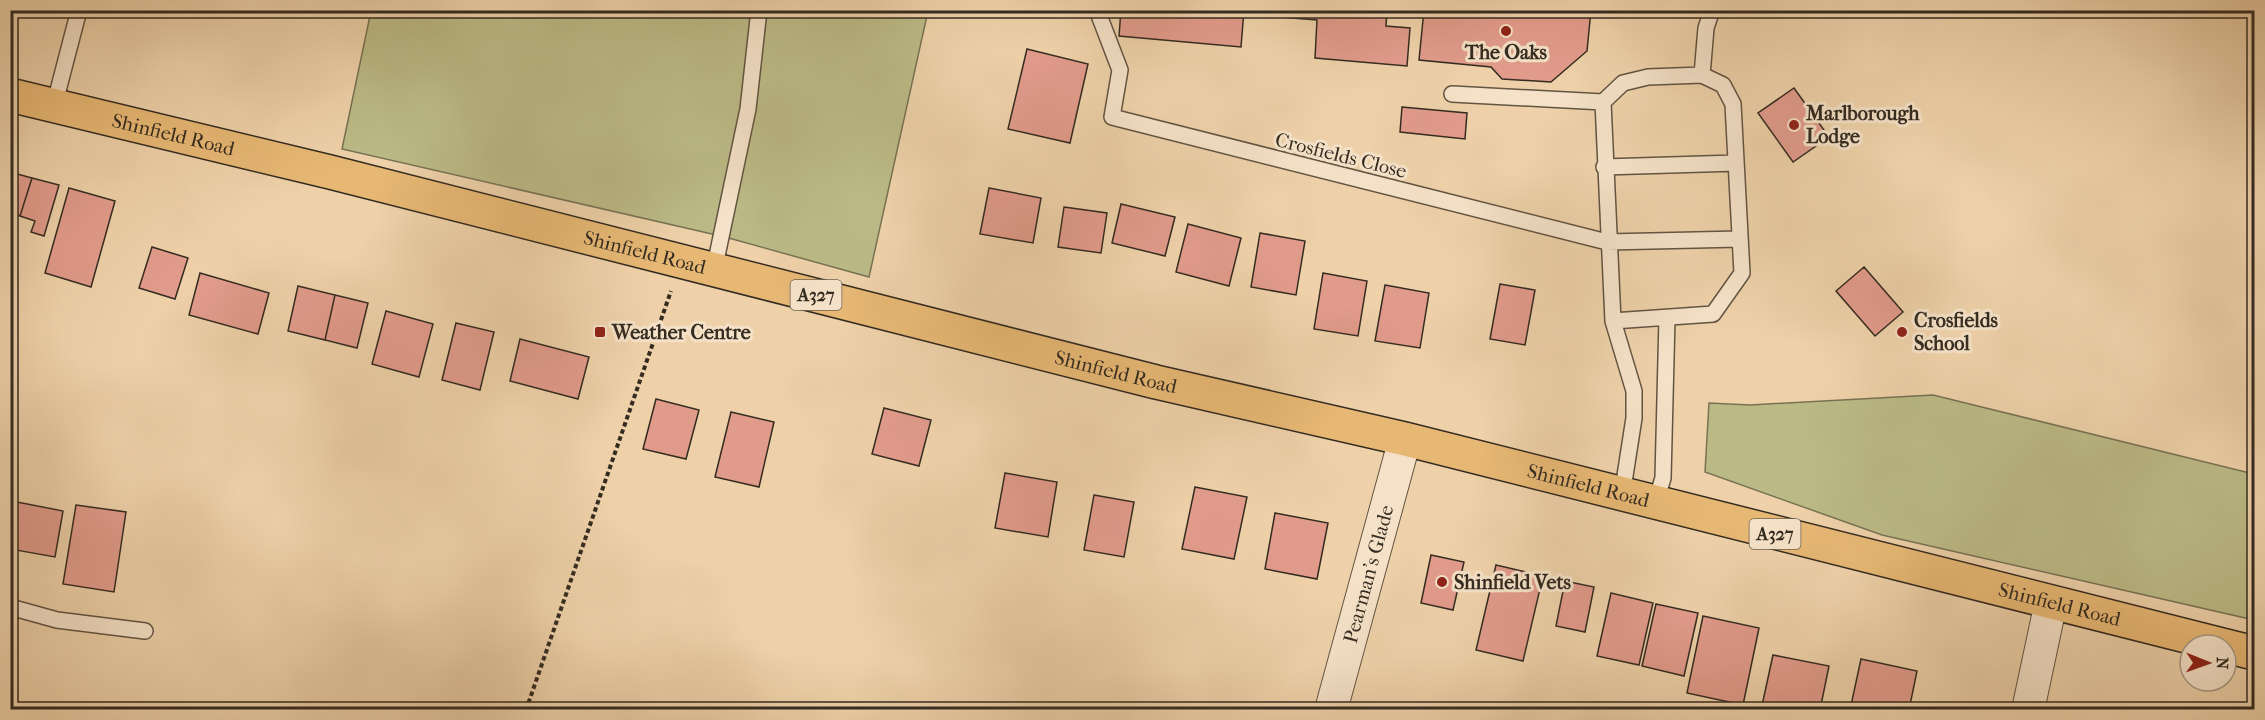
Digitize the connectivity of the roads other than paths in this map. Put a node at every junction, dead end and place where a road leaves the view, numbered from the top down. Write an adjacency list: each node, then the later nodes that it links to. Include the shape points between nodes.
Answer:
1 (79, 10): 9 (lane)
2 (759, 10): 14 (lane, via 748,109)
3 (1097, 10): 13 (lane, Crosfields Close, via 1119,70 1112,117)
4 (1712, 10): 5 (lane, via 1706,28)
5 (1702, 75): 8 (lane, via 1648,77 1623,83); 10 (lane, via 1723,86 1733,104)
6 (1452, 94): 8 (lane)
7 (10, 95): 9 (main road, Shinfield Road / A327)
8 (1603, 102): 11 (lane)
9 (54, 106): 14 (main road, Shinfield Road / A327)
10 (1736, 163): 11 (lane); 12 (lane)
11 (1604, 167): 13 (lane)
12 (1740, 239): 13 (lane); 15 (lane, via 1742,273 1713,314)
13 (1607, 242): 16 (lane)
14 (714, 270): 17 (main road, Shinfield Road / A327, via 1156,382)
15 (1667, 318): 16 (lane); 19 (lane, via 1663,478)
16 (1613, 321): 18 (lane, via 1634,391 1634,418)
17 (1405, 439): 18 (main road, Shinfield Road / A327); 26 (street, Pearman's Glade)
18 (1622, 495): 19 (main road, Shinfield Road / A327)
19 (1655, 504): 20 (main road, Shinfield Road / A327)
20 (2051, 602): 23 (main road, Shinfield Road / A327); 27 (street)
21 (10, 608): 22 (lane, via 57,620)
22 (145, 631)
23 (2178, 634)
24 (2238, 649): 25 (main road, Shinfield Road / A327)
25 (2254, 653)
26 (1331, 710)
27 (2028, 710)

